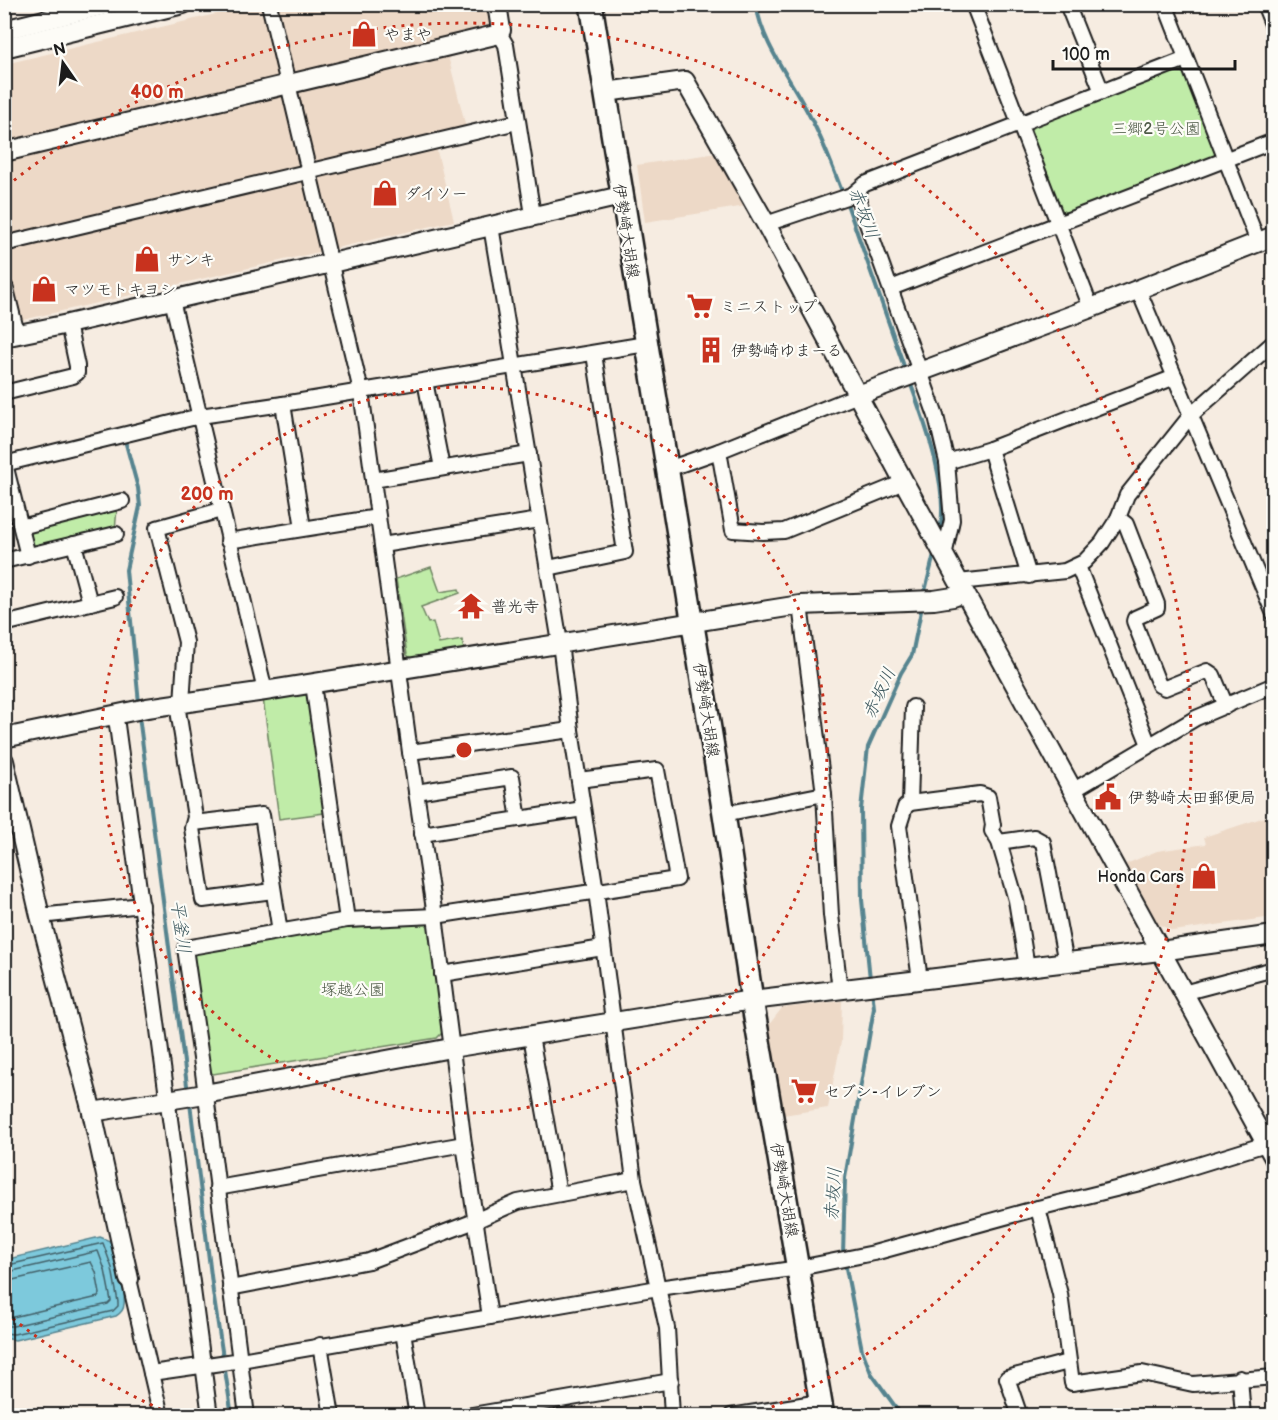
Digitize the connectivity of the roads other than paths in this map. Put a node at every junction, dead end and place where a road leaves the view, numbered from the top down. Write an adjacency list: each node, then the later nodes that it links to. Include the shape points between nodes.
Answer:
1 (109, 4): 11 (street)
2 (183, 4): 13 (street)
3 (269, 4): 15 (street)
4 (497, 4): 12 (street)
5 (591, 4): 16 (main road, 伊勢崎大胡線)
6 (973, 4): 19 (street)
7 (1068, 4): 17 (street)
8 (1165, 4): 14 (street)
9 (1264, 4): 10 (street)
10 (1274, 29)
11 (4, 30)
12 (499, 33): 15 (street); 18 (street, via 506,45)
13 (4, 48)
14 (1186, 60): 17 (street); 22 (street)
15 (288, 84): 21 (street); 23 (street)
16 (606, 92): 25 (main road, 伊勢崎大胡線); 27 (street, via 685,81)
17 (1102, 92): 19 (street)
18 (517, 122): 23 (street); 26 (street)
19 (1018, 124): 24 (street, via 865,184); 28 (street)
20 (1274, 141): 22 (street)
21 (4, 152)
22 (1225, 159): 28 (street); 30 (street)
23 (309, 171): 31 (street); 32 (street)
24 (856, 193): 27 (street); 33 (street)
25 (621, 196): 26 (street); 41 (main road, 伊勢崎大胡線)
26 (533, 215): 29 (street)
27 (766, 224): 49 (street)
28 (1057, 225): 33 (street); 37 (street)
29 (491, 226): 32 (street); 43 (street)
30 (1266, 239): 35 (street)
31 (4, 244)
32 (330, 262): 36 (street); 47 (street)
33 (891, 288): 44 (street)
34 (4, 289): 39 (street)
35 (1138, 290): 37 (street); 45 (street)
36 (172, 300): 38 (street); 52 (street)
37 (1091, 308): 44 (street)
38 (68, 324): 39 (street); 48 (street, via 77,373)
39 (10, 335)
40 (1274, 342): 51 (street)
41 (646, 344): 42 (street); 59 (main road, 伊勢崎大胡線)
42 (594, 354): 43 (street); 77 (street, via 625,552)
43 (515, 367): 46 (street); 55 (street)
44 (917, 373): 49 (street); 56 (street, via 936,416)
45 (1174, 377): 51 (street); 53 (street)
46 (424, 381): 47 (street); 58 (street)
47 (361, 391): 50 (street); 60 (street)
48 (4, 393)
49 (858, 394): 54 (street); 61 (street)
50 (283, 404): 52 (street); 68 (street)
51 (1191, 415): 65 (street, via 1127,495); 83 (street)
52 (200, 416): 57 (street); 63 (street)
53 (990, 449): 56 (street); 78 (street)
54 (718, 451): 59 (street); 61 (street, via 733,530 784,531)
55 (529, 454): 58 (street); 66 (street)
56 (947, 462): 74 (street, via 952,520)
57 (5, 464): 67 (street)
58 (442, 468): 60 (street)
59 (668, 470): 84 (main road, 伊勢崎大胡線)
60 (373, 480): 64 (street)
61 (904, 482): 74 (street)
62 (122, 501): 67 (street)
63 (221, 510): 70 (street); 91 (street, via 157,528 186,642)
64 (378, 517): 68 (street); 72 (street)
65 (1118, 518): 76 (street, via 1102,543); 92 (street, via 1126,524 1157,604 1157,608 1134,621 1159,685 1165,688 1207,671 1213,675)
66 (539, 520): 72 (street); 77 (street)
67 (21, 527): 73 (street)
68 (303, 528): 70 (street)
69 (116, 534): 71 (street)
70 (228, 541): 90 (street)
71 (74, 544): 73 (street); 81 (street)
72 (382, 545): 87 (street)
73 (28, 556): 75 (street)
74 (944, 556): 79 (street)
75 (4, 561)
76 (1078, 566): 78 (street); 97 (street)
77 (548, 568): 86 (street)
78 (1029, 576): 79 (street)
79 (961, 588): 82 (street, via 953,597 934,600); 101 (street)
80 (115, 597): 81 (street)
81 (90, 603): 85 (street)
82 (800, 605): 84 (street); 103 (street)
83 (1274, 614)
84 (692, 623): 86 (street); 106 (main road, 伊勢崎大胡線)
85 (4, 624)
86 (560, 643): 87 (street); 95 (street)
87 (399, 668): 88 (street); 98 (street)
88 (313, 684): 90 (street); 116 (street)
89 (1274, 685): 92 (street)
90 (265, 691): 91 (street)
91 (179, 704): 94 (street); 108 (street)
92 (1226, 706): 97 (street)
93 (913, 707): 104 (street)
94 (119, 714): 96 (street); 113 (street, via 117,725)
95 (571, 730): 98 (street); 100 (street)
96 (4, 738)
97 (1149, 744): 101 (street)
98 (410, 752): 102 (street)
99 (4, 761): 114 (street)
100 (579, 780): 105 (street); 112 (street, via 657,770 677,879)
101 (1074, 790): 120 (street)
102 (416, 792): 107 (street, via 512,777); 109 (street)
103 (824, 794): 106 (street); 126 (street)
104 (910, 803): 110 (street, via 980,794 988,797 992,831); 125 (street, via 899,826)
105 (583, 809): 107 (street); 112 (street)
106 (724, 814): 128 (main road, 伊勢崎大胡線)
107 (519, 819): 109 (street)
108 (194, 823): 111 (street, via 262,815); 111 (street, via 203,900)
109 (422, 834): 115 (street)
110 (999, 842): 121 (street, via 1034,837 1043,842); 122 (street, via 1016,900)
111 (273, 891): 117 (street)
112 (596, 891): 115 (street); 119 (street)
113 (142, 905): 114 (street); 133 (street)
114 (40, 916): 134 (street)
115 (435, 916): 116 (street); 124 (street)
116 (347, 920): 117 (street)
117 (280, 932): 132 (street, via 185,948)
118 (1274, 935): 120 (street)
119 (603, 948): 124 (street); 129 (street)
120 (1160, 951): 121 (street); 127 (street)
121 (1066, 963): 122 (street)
122 (1027, 967): 125 (street)
123 (1274, 969): 127 (street)
124 (442, 974): 131 (street)
125 (920, 980): 126 (street)
126 (840, 990): 128 (street)
127 (1183, 993): 135 (street)
128 (752, 1000): 129 (street); 142 (main road, 伊勢崎大胡線)
129 (613, 1023): 130 (street); 137 (street)
130 (531, 1036): 131 (street); 139 (street)
131 (451, 1048): 132 (street); 136 (street)
132 (202, 1094): 133 (street); 138 (street)
133 (172, 1099): 134 (street); 151 (street)
134 (92, 1112): 143 (street)
135 (1269, 1143): 140 (street, via 1140,1183)
136 (464, 1144): 138 (street); 141 (street)
137 (634, 1180): 139 (street); 145 (street)
138 (217, 1188): 144 (street)
139 (558, 1194): 141 (street, via 518,1202)
140 (1038, 1208): 142 (street, via 874,1253); 150 (street, via 1060,1294)
141 (475, 1221): 144 (street, via 369,1261); 146 (street)
142 (799, 1268): 145 (street); 156 (main road, 伊勢崎大胡線)
143 (129, 1279): 152 (street)
144 (230, 1288): 149 (street)
145 (658, 1288): 146 (street); 155 (street, via 667,1328)
146 (490, 1317): 147 (street)
147 (403, 1332): 148 (street); 161 (street)
148 (320, 1346): 149 (street); 160 (street)
149 (238, 1361): 151 (street); 159 (street)
150 (1068, 1362): 154 (street, via 1072,1383 1142,1373 1193,1384); 165 (street, via 1007,1378)
151 (205, 1366): 152 (street); 158 (street)
152 (151, 1373): 157 (street)
153 (1274, 1377): 154 (street)
154 (1240, 1378): 166 (street)
155 (671, 1381): 162 (street); 163 (street)
156 (821, 1409): 164 (street)
157 (160, 1416)
158 (210, 1416)
159 (247, 1416)
160 (332, 1416)
161 (417, 1416)
162 (466, 1416)
163 (672, 1416)
164 (732, 1416)
165 (1020, 1416)
166 (1244, 1416)

